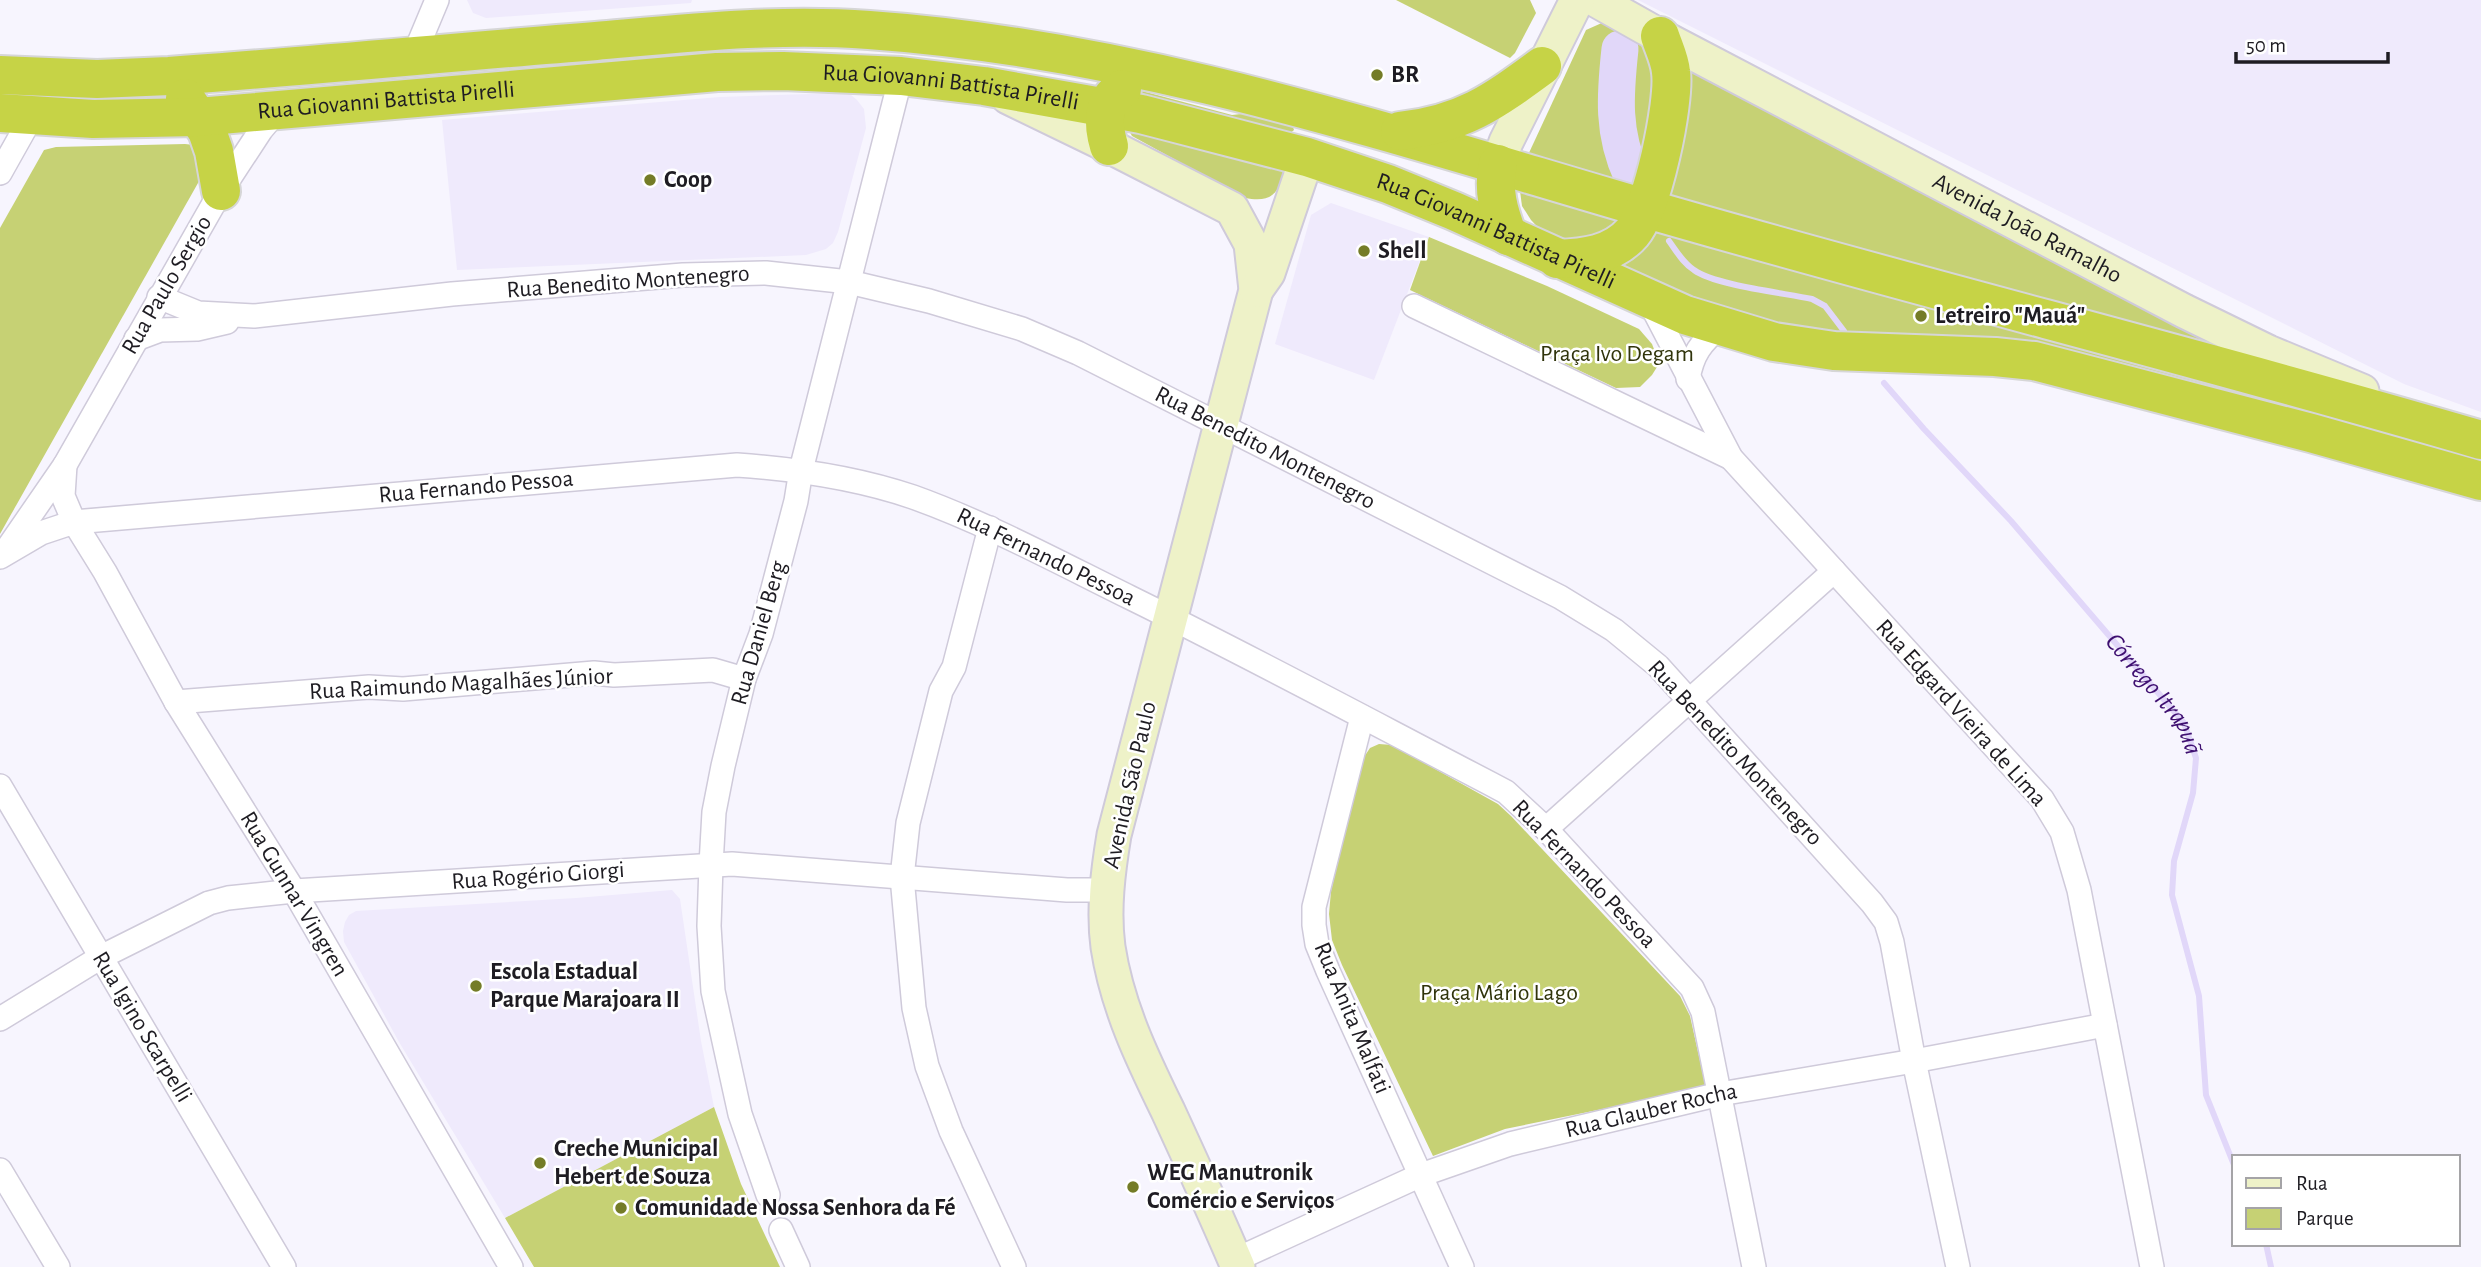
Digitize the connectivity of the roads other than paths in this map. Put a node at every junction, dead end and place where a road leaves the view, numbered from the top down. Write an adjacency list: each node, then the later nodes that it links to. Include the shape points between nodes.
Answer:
1 (437, 0): 5 (street)
2 (1577, 0): 6 (main road)
3 (1596, 0): 4 (main road, Avenida João Ramalho)
4 (1660, 36): 25 (highway, via 1671,72 1671,90); 38 (main road, Avenida João Ramalho, via 2184,311)
5 (414, 55): 8 (highway, Rua Giovanni Battista Pirelli); 11 (highway, Rua Giovanni Battista Pirelli, via 757,27 851,29 1033,48)
6 (1542, 66): 17 (highway, via 1464,116 1426,128); 20 (main road)
7 (0, 75): 8 (highway, Rua Giovanni Battista Pirelli)
8 (169, 76): 16 (highway)
9 (901, 76): 10 (highway, Rua Giovanni Battista Pirelli); 14 (highway, Rua Giovanni Battista Pirelli, via 717,72); 28 (street, Rua Daniel Berg)
10 (984, 86): 12 (highway, Rua Giovanni Battista Pirelli); 18 (main road)
11 (1226, 89): 12 (highway, via 1189,97 1126,87); 13 (highway, Rua Giovanni Battista Pirelli)
12 (1108, 107): 18 (highway, via 1104,120); 19 (highway, Rua Giovanni Battista Pirelli)
13 (1298, 108): 17 (highway, Rua Giovanni Battista Pirelli); 19 (highway, via 1307,133)
14 (277, 111): 16 (highway, Rua Giovanni Battista Pirelli); 22 (street, Rua Paulo Sergio)
15 (16, 115): 16 (highway, Rua Giovanni Battista Pirelli); 21 (street)
16 (198, 117): 22 (highway, via 214,151)
17 (1389, 132): 20 (highway, Rua Giovanni Battista Pirelli)
18 (1110, 146): 24 (main road)
19 (1307, 157): 23 (main road, Avenida São Paulo); 26 (highway, Rua Giovanni Battista Pirelli, via 1388,184)
20 (1498, 164): 25 (highway, Rua Giovanni Battista Pirelli); 26 (highway, via 1496,191)
21 (0, 173)
22 (221, 191): 30 (street, Rua Paulo Sergio)
23 (1292, 204): 24 (main road); 29 (main road, Avenida São Paulo, via 1268,273)
24 (1232, 209): 29 (main road, Avenida São Paulo, via 1251,244)
25 (1646, 209): 27 (highway, via 1631,235 1605,252); 38 (highway, Avenida João Ramalho)
26 (1508, 236): 27 (highway, Rua Giovanni Battista Pirelli)
27 (1557, 258): 31 (highway, Rua Giovanni Battista Pirelli)
28 (849, 282): 33 (street, Rua Benedito Montenegro, via 765,273 683,275); 37 (street, Rua Benedito Montenegro, via 929,300 1022,329); 41 (street, Rua Daniel Berg)
29 (1256, 290): 37 (main road, Avenida São Paulo)
30 (159, 297): 33 (street, Rua Benedito Montenegro, via 198,313); 35 (street, Rua Paulo Sergio)
31 (1647, 298): 34 (highway, Rua Giovanni Battista Pirelli); 36 (street, Rua Edgard Vieira de Lima)
32 (1414, 306): 39 (street)
33 (254, 316): 35 (street, via 197,329 160,330)
34 (1720, 327): 36 (street, via 1697,349); 42 (highway, Rua Giovanni Battista Pirelli, via 1774,342 1834,351 1995,356 2045,363)
35 (136, 339): 40 (street, Rua Paulo Sergio)
36 (1688, 379): 39 (street, Rua Edgard Vieira de Lima)
37 (1221, 427): 47 (main road, Avenida São Paulo); 49 (street, Rua Benedito Montenegro, via 1578,608 1634,646)
38 (2474, 438)
39 (1731, 458): 46 (street, Rua Edgard Vieira de Lima)
40 (65, 465): 43 (street, Rua Paulo Sergio, via 63,496); 45 (street, Rua Paulo Sergio)
41 (801, 470): 43 (street, Rua Fernando Pessoa, via 737,465); 44 (street, Rua Fernando Pessoa, via 910,496); 48 (street, Rua Daniel Berg, via 761,634)
42 (2481, 481)
43 (74, 523): 45 (street, Rua Fernando Pessoa, via 41,533); 50 (street, Rua Gunnar Vingren)
44 (990, 528): 47 (street, Rua Fernando Pessoa); 55 (street, via 954,667 937,705 908,823)
45 (2, 556)
46 (1834, 571): 49 (street); 60 (street, Rua Edgard Vieira de Lima, via 2042,799 2062,832 2079,890)
47 (1171, 618): 51 (street, Rua Fernando Pessoa); 56 (main road, Avenida São Paulo, via 1114,835)
48 (744, 679): 50 (street, Rua Raimundo Magalhães Júnior, via 713,670 594,673); 54 (street, Rua Daniel Berg, via 715,802)
49 (1689, 700): 53 (street); 61 (street, Rua Benedito Montenegro, via 1886,922)
50 (176, 702): 57 (street, Rua Gunnar Vingren)
51 (1362, 717): 53 (street, Rua Fernando Pessoa, via 1506,792); 64 (street, Rua Anita Malfati, via 1318,892 1314,925 1328,971)
52 (0, 786): 58 (street, Rua Igino Scarpelli)
53 (1546, 829): 62 (street, Rua Fernando Pessoa, via 1692,988 1703,1012)
54 (711, 865): 55 (street, Rua Rogério Giorgi); 57 (street, Rua Rogério Giorgi); 65 (street, Rua Daniel Berg, via 713,991 740,1114)
55 (902, 877): 56 (street, Rua Rogério Giorgi); 72 (street, via 914,1008 927,1066 951,1131)
56 (1107, 890): 67 (main road, Avenida São Paulo, via 1108,944 1127,1023)
57 (294, 891): 58 (street, Rua Rogério Giorgi, via 209,903); 70 (street, Rua Gunnar Vingren)
58 (101, 957): 59 (street, Rua Rogério Giorgi); 69 (street, Rua Igino Scarpelli)
59 (0, 1019)
60 (2105, 1025): 61 (street, Rua Glauber Rocha); 76 (street, Rua Edgard Vieira de Lima)
61 (1914, 1061): 62 (street, Rua Glauber Rocha); 75 (street, Rua Benedito Montenegro)
62 (1720, 1094): 64 (street, Rua Glauber Rocha, via 1510,1143); 74 (street, Rua Fernando Pessoa)
63 (0, 1170): 68 (street)
64 (1421, 1175): 67 (street, Rua Glauber Rocha); 73 (street, Rua Anita Malfati)
65 (768, 1195)
66 (781, 1230): 71 (street)
67 (1231, 1265)
68 (58, 1267)
69 (284, 1267)
70 (511, 1267)
71 (798, 1267)
72 (1014, 1267)
73 (1462, 1267)
74 (1754, 1267)
75 (1958, 1267)
76 (2152, 1267)

